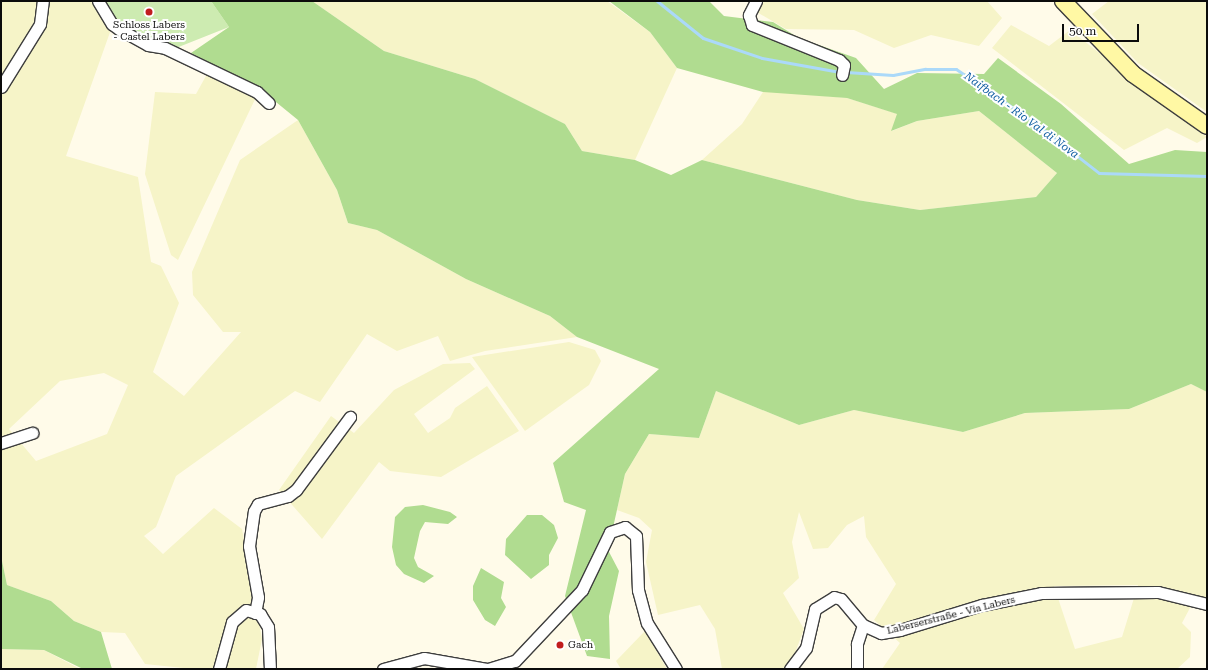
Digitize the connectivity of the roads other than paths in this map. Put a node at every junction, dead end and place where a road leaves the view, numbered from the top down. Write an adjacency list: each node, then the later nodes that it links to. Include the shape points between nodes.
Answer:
1 (43, 1): 6 (street, via 40,24)
2 (98, 1): 7 (street, via 112,24 119,29 148,45 164,48 256,92)
3 (756, 1): 5 (street, via 749,15 752,25 839,60)
4 (1063, 1): 8 (main road, via 1133,74)
5 (843, 71)
6 (1, 87)
7 (269, 103)
8 (1207, 126)
9 (350, 417): 13 (street, via 296,490 288,496 258,504 254,511 249,546 258,597)
10 (32, 433): 11 (street)
11 (1, 443)
12 (1207, 604): 14 (street, Laberserstraße - Via Labers, via 1158,592 1041,593 982,605 900,630 881,633)
13 (255, 613): 16 (street, via 246,610 232,622); 17 (street, via 268,627)
14 (863, 624): 20 (street, via 841,599 828,600 815,609 806,648); 21 (street, via 857,644)
15 (492, 668): 18 (street, via 424,658); 19 (street, via 515,661 527,651 582,590 610,532 625,527 636,536 638,590 647,623)
16 (219, 669)
17 (270, 669)
18 (383, 669)
19 (676, 669)
20 (790, 669)
21 (857, 669)

